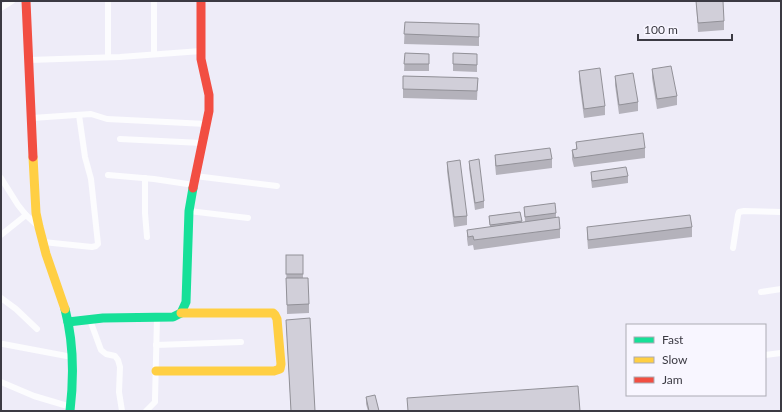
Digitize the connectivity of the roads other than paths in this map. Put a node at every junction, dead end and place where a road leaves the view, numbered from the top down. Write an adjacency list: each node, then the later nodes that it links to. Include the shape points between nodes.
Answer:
1 (12, 1): 6 (street)
2 (26, 1): 10 (street)
3 (108, 1): 9 (street)
4 (154, 1): 8 (street)
5 (201, 1): 7 (street)
6 (1, 8)
7 (201, 51): 8 (street); 13 (street, via 209,104)
8 (154, 54): 9 (street)
9 (108, 57): 10 (street)
10 (29, 60): 12 (street)
11 (79, 115): 12 (street); 13 (street, via 91,114 107,119); 28 (street, via 91,179 98,244 92,247)
12 (32, 118): 25 (street)
13 (206, 124): 15 (street)
14 (120, 139): 15 (street)
15 (202, 144): 19 (street)
16 (108, 175): 18 (street)
17 (1, 178): 23 (street)
18 (145, 178): 19 (street, via 176,182); 27 (street)
19 (195, 181): 20 (street); 21 (street)
20 (276, 186)
21 (190, 211): 24 (street); 33 (street, via 186,302)
22 (781, 212): 29 (street, via 740,212)
23 (26, 215): 25 (street); 26 (street)
24 (248, 218)
25 (38, 226): 28 (street)
26 (1, 236)
27 (147, 237)
28 (43, 242): 36 (street)
29 (733, 248)
30 (781, 289): 31 (street)
31 (761, 292)
32 (1, 298): 37 (street)
33 (181, 313): 34 (street, via 173,317); 44 (street, via 274,314 277,319 280,369)
34 (157, 318): 35 (street); 40 (street)
35 (90, 320): 36 (street); 47 (street, via 101,350 118,360)
36 (68, 322): 43 (street)
37 (37, 329)
38 (241, 342): 40 (street)
39 (2, 344): 43 (street)
40 (156, 345): 44 (street)
41 (781, 352): 42 (street)
42 (766, 355)
43 (72, 357): 46 (street)
44 (156, 371): 48 (street, via 155,400)
45 (1, 382): 46 (street)
46 (71, 409)
47 (122, 411)
48 (146, 411)

